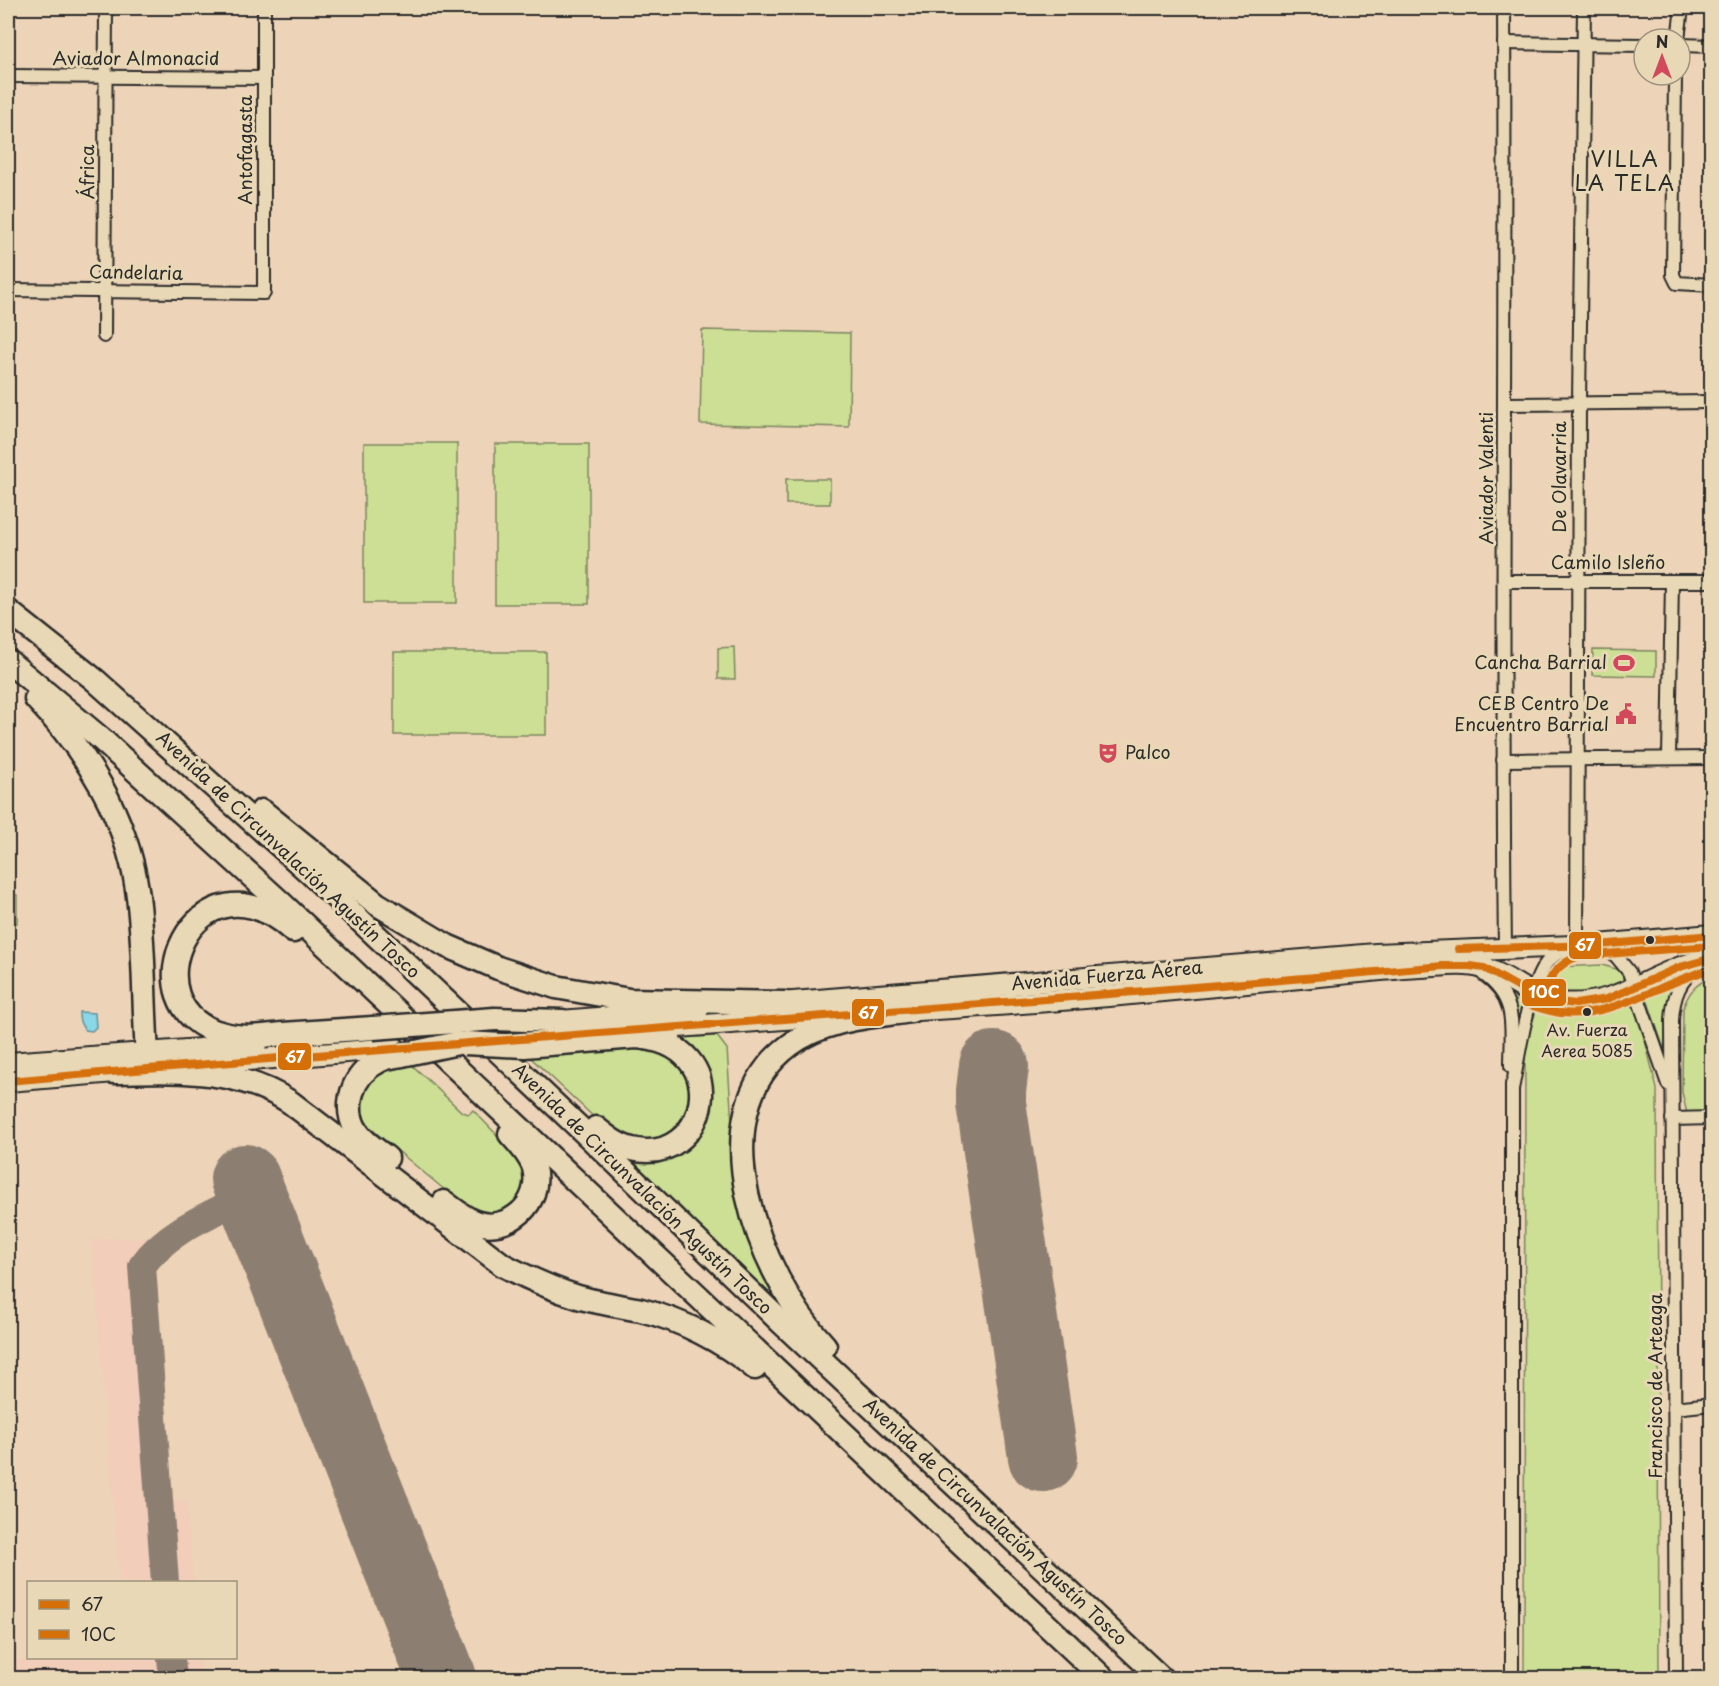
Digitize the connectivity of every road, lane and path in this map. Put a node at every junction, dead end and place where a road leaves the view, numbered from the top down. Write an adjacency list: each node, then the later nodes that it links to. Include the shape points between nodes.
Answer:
1 (106, 8): 13 (street, África)
2 (264, 8): 14 (street, Antofagasta)
3 (1504, 8): 7 (street, Aviador Valenti)
4 (1584, 8): 8 (street, De Olavarria)
5 (1682, 8): 6 (street)
6 (1680, 27)
7 (1504, 43): 8 (street); 23 (street, Aviador Valenti)
8 (1584, 44): 9 (street); 22 (street, De Olavarria)
9 (1632, 45)
10 (1692, 45): 11 (street)
11 (1712, 46)
12 (8, 76): 13 (street, Aviador Almonacid)
13 (106, 77): 14 (street, Aviador Almonacid); 18 (street, África)
14 (264, 78): 19 (street, Antofagasta)
15 (1675, 87): 16 (street, via 1673,275 1677,283)
16 (1712, 285)
17 (8, 291): 18 (street, Candelaria)
18 (106, 291): 19 (street, Candelaria); 20 (street, África)
19 (264, 293)
20 (104, 336)
21 (1712, 402): 22 (street)
22 (1579, 403): 23 (street); 25 (street, De Olavarria)
23 (1505, 404): 24 (street, Aviador Valenti)
24 (1504, 581): 25 (street, Camilo Isleño); 33 (street, Aviador Valenti)
25 (1578, 581): 26 (street, Camilo Isleño); 34 (street, De Olavarria)
26 (1671, 581): 27 (street, Camilo Isleño); 31 (street)
27 (1712, 581)
28 (8, 611): 35 (highway, via 106,670); 63 (highway, Avenida de Circunvalación Agustín Tosco, via 95,680 308,871)
29 (8, 661): 50 (highway, via 117,753)
30 (8, 675): 53 (highway, via 32,695 76,746 104,792 119,827 138,896)
31 (1669, 758): 32 (street); 34 (street)
32 (1712, 758)
33 (1503, 760): 34 (street); 39 (street, Aviador Valenti)
34 (1576, 760): 38 (street, De Olavarria)
35 (244, 796): 46 (highway, via 377,904 432,938 498,968 556,987 629,1000); 51 (highway, via 609,1138 642,1151 664,1148 684,1136 697,1117 701,1105 700,1080 688,1058 670,1045 636,1037)
36 (1712, 935): 37 (main road, Avenida Fuerza Aérea)
37 (1598, 945): 38 (main road, Avenida Fuerza Aérea); 43 (street, Francisco de Arteaga, via 1621,960)
38 (1577, 946): 39 (main road, Avenida Fuerza Aérea); 45 (street, via 1550,959)
39 (1505, 950): 42 (main road, Avenida Fuerza Aérea, via 1376,954)
40 (1712, 959): 43 (main road, Avenida Fuerza Aérea, via 1680,967); 58 (street, Francisco de Arteaga, via 1690,973 1674,999)
41 (1466, 965): 44 (main road, Avenida Fuerza Aérea); 45 (main road, Avenida Fuerza Aérea, via 1499,974); 57 (street, via 1495,983 1506,997 1511,1020)
42 (1118, 975): 44 (main road); 46 (main road, Avenida Fuerza Aérea)
43 (1635, 989): 45 (main road, Avenida Fuerza Aérea, via 1607,999 1576,1003); 58 (street, Francisco de Arteaga)
44 (1119, 994): 47 (main road, Avenida Fuerza Aérea)
45 (1532, 994): 57 (street)
46 (785, 1003): 48 (main road, Avenida Fuerza Aérea)
47 (912, 1011): 51 (main road, Avenida Fuerza Aérea, via 819,1015); 63 (highway, via 833,1024 790,1045 766,1068 755,1088 743,1143 748,1201 774,1273 792,1305)
48 (562, 1021): 49 (highway, bridge)
49 (377, 1031): 50 (highway, via 246,1037 212,1030 191,1015 178,993 175,965 182,941 208,913 235,906 257,908 283,922 358,991); 53 (main road)
50 (426, 1039): 52 (highway, via 463,1090 530,1158 536,1178 531,1199 507,1222 485,1224 465,1217 359,1134 350,1113 357,1082 368,1067); 64 (highway)
51 (521, 1043): 52 (highway, bridge, via 461,1043)
52 (399, 1052): 55 (main road)
53 (147, 1053): 54 (main road)
54 (8, 1063)
55 (114, 1072): 56 (main road); 64 (highway, via 208,1073 242,1080 279,1095 503,1264 563,1292 675,1321 735,1353 839,1445)
56 (8, 1081)
57 (1512, 1089): 67 (street)
58 (1672, 1093): 60 (street, Francisco de Arteaga)
59 (1712, 1118): 60 (street)
60 (1672, 1119): 62 (street, Francisco de Arteaga)
61 (1712, 1404): 62 (street)
62 (1674, 1407): 68 (street, Francisco de Arteaga)
63 (894, 1427): 66 (highway, Avenida de Circunvalación Agustín Tosco)
64 (916, 1503): 65 (highway)
65 (1103, 1678)
66 (1161, 1678)
67 (1512, 1678)
68 (1676, 1678)

